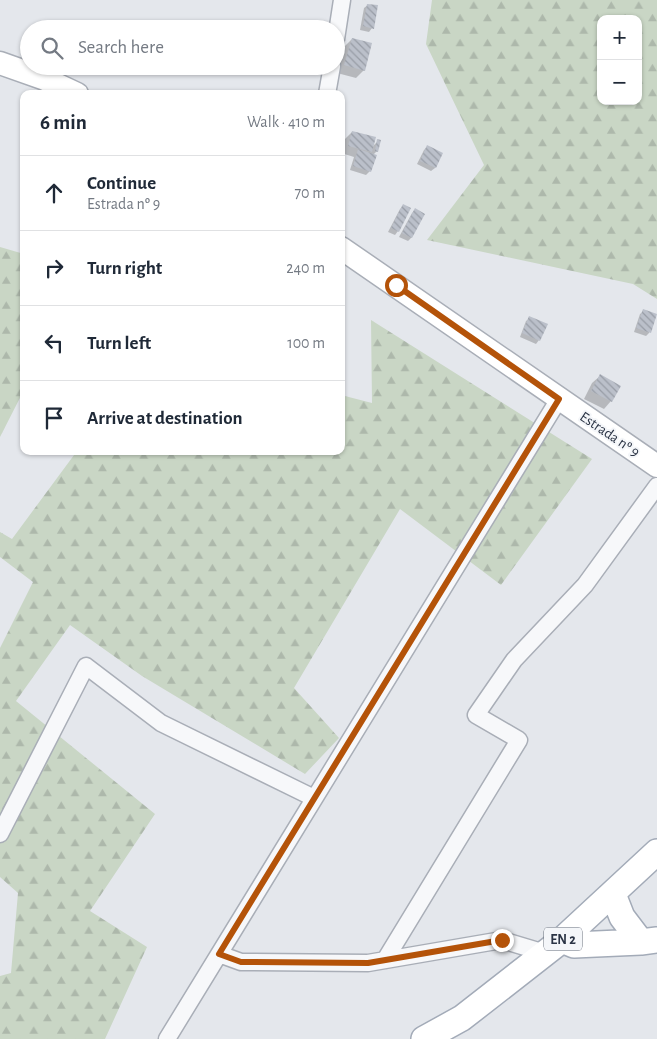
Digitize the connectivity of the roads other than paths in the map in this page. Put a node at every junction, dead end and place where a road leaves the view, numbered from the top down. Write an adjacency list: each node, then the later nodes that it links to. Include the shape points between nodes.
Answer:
1 (342, 0): 2 (street)
2 (339, 20)
3 (0, 63): 4 (main road)
4 (20, 70)
5 (34, 75): 7 (main road)
6 (331, 75): 8 (street)
7 (68, 90)
8 (329, 90)
9 (345, 251): 10 (main road, Estrada nº 9)
10 (559, 399): 11 (main road, Estrada nº 9); 13 (street)
11 (657, 466)
12 (657, 486): 20 (street, via 584,585 514,660 476,715 519,740)
13 (314, 798): 14 (street, via 161,723 86,666); 19 (street)
14 (0, 834)
15 (657, 852): 16 (main road, EN 2)
16 (613, 894): 17 (main road, via 622,917); 18 (main road, EN 2)
17 (649, 941): 18 (main road)
18 (553, 946): 20 (street, via 502,940); 22 (main road, EN 2, via 462,1018)
19 (219, 954): 20 (street, via 241,962 368,963); 21 (street)
20 (385, 960)
21 (167, 1039)
22 (424, 1039)

